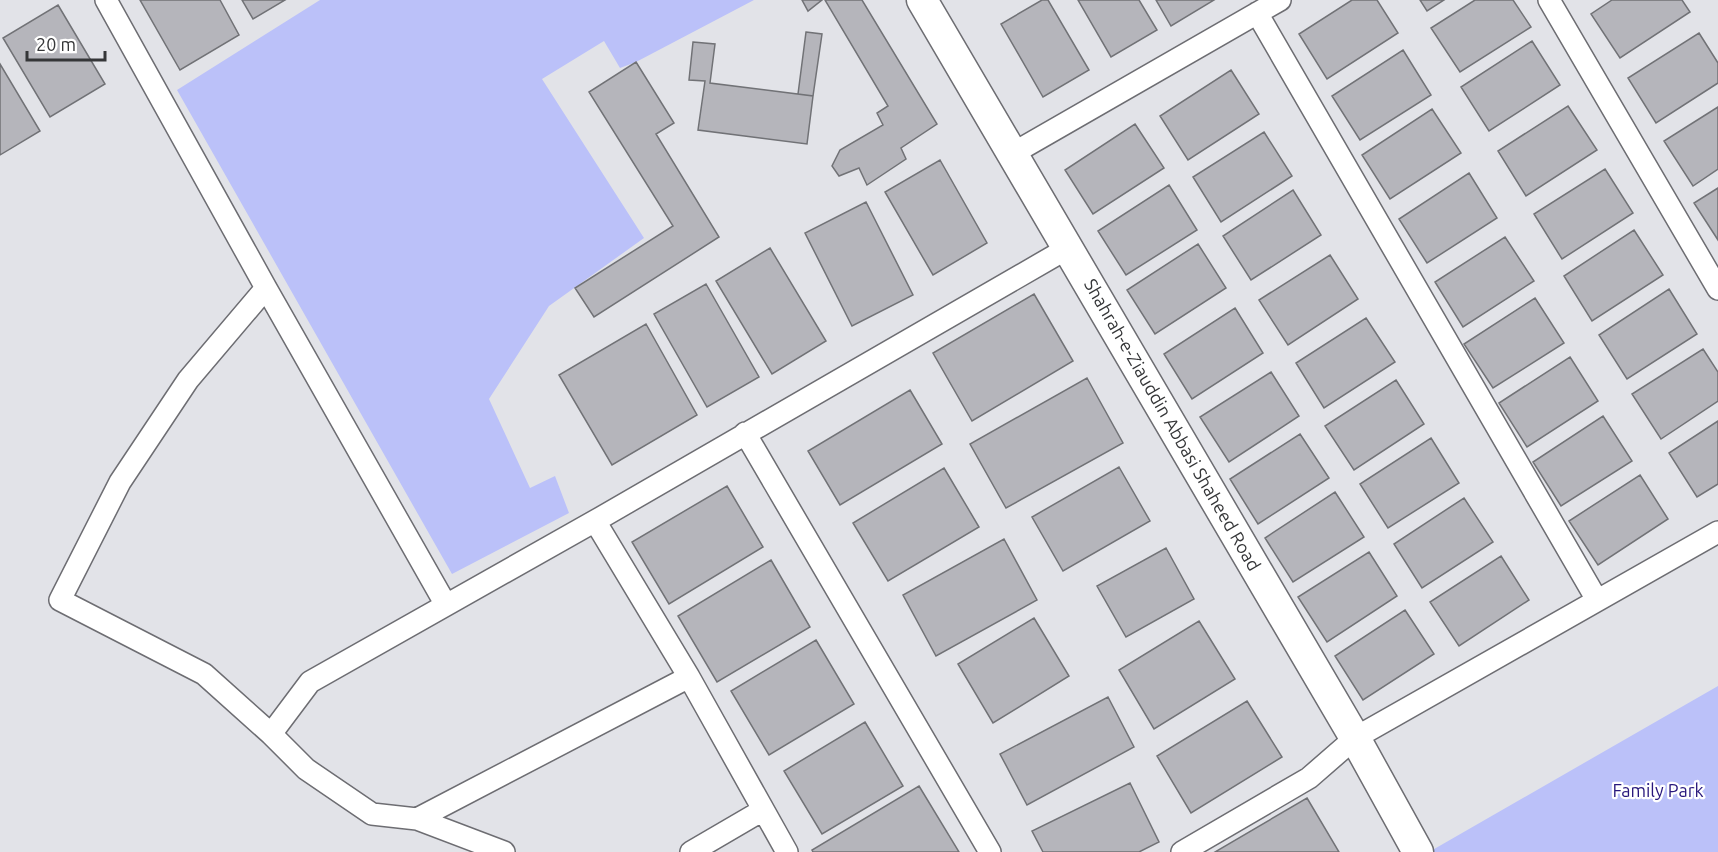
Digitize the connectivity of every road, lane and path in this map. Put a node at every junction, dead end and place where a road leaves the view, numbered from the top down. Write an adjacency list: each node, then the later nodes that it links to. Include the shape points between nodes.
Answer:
1 (106, 0): 8 (street)
2 (922, 0): 6 (street, Shahrah-e-Ziauddin Abbasi Shaheed Road)
3 (1280, 0): 5 (street)
4 (1549, 0): 9 (street)
5 (1257, 13): 6 (street); 13 (street)
6 (1012, 154): 7 (street, Shahrah-e-Ziauddin Abbasi Shaheed Road)
7 (1068, 248): 10 (street); 17 (street, Shahrah-e-Ziauddin Abbasi Shaheed Road)
8 (266, 288): 14 (street); 16 (street, via 188,380 120,482 60,600 204,674)
9 (1718, 290)
10 (746, 433): 11 (street); 23 (street)
11 (595, 521): 14 (street); 15 (street)
12 (1718, 532): 13 (street)
13 (1597, 600): 17 (street)
14 (446, 605): 16 (street, via 310,682)
15 (689, 677): 18 (street); 19 (street)
16 (271, 734): 19 (street, via 306,769 372,814)
17 (1355, 738): 24 (street, via 1309,778); 25 (street, Shahrah-e-Ziauddin Abbasi Shaheed Road)
18 (763, 810): 21 (street); 22 (street)
19 (417, 819): 20 (street)
20 (504, 852)
21 (691, 852)
22 (787, 852)
23 (990, 852)
24 (1182, 852)
25 (1418, 852)

